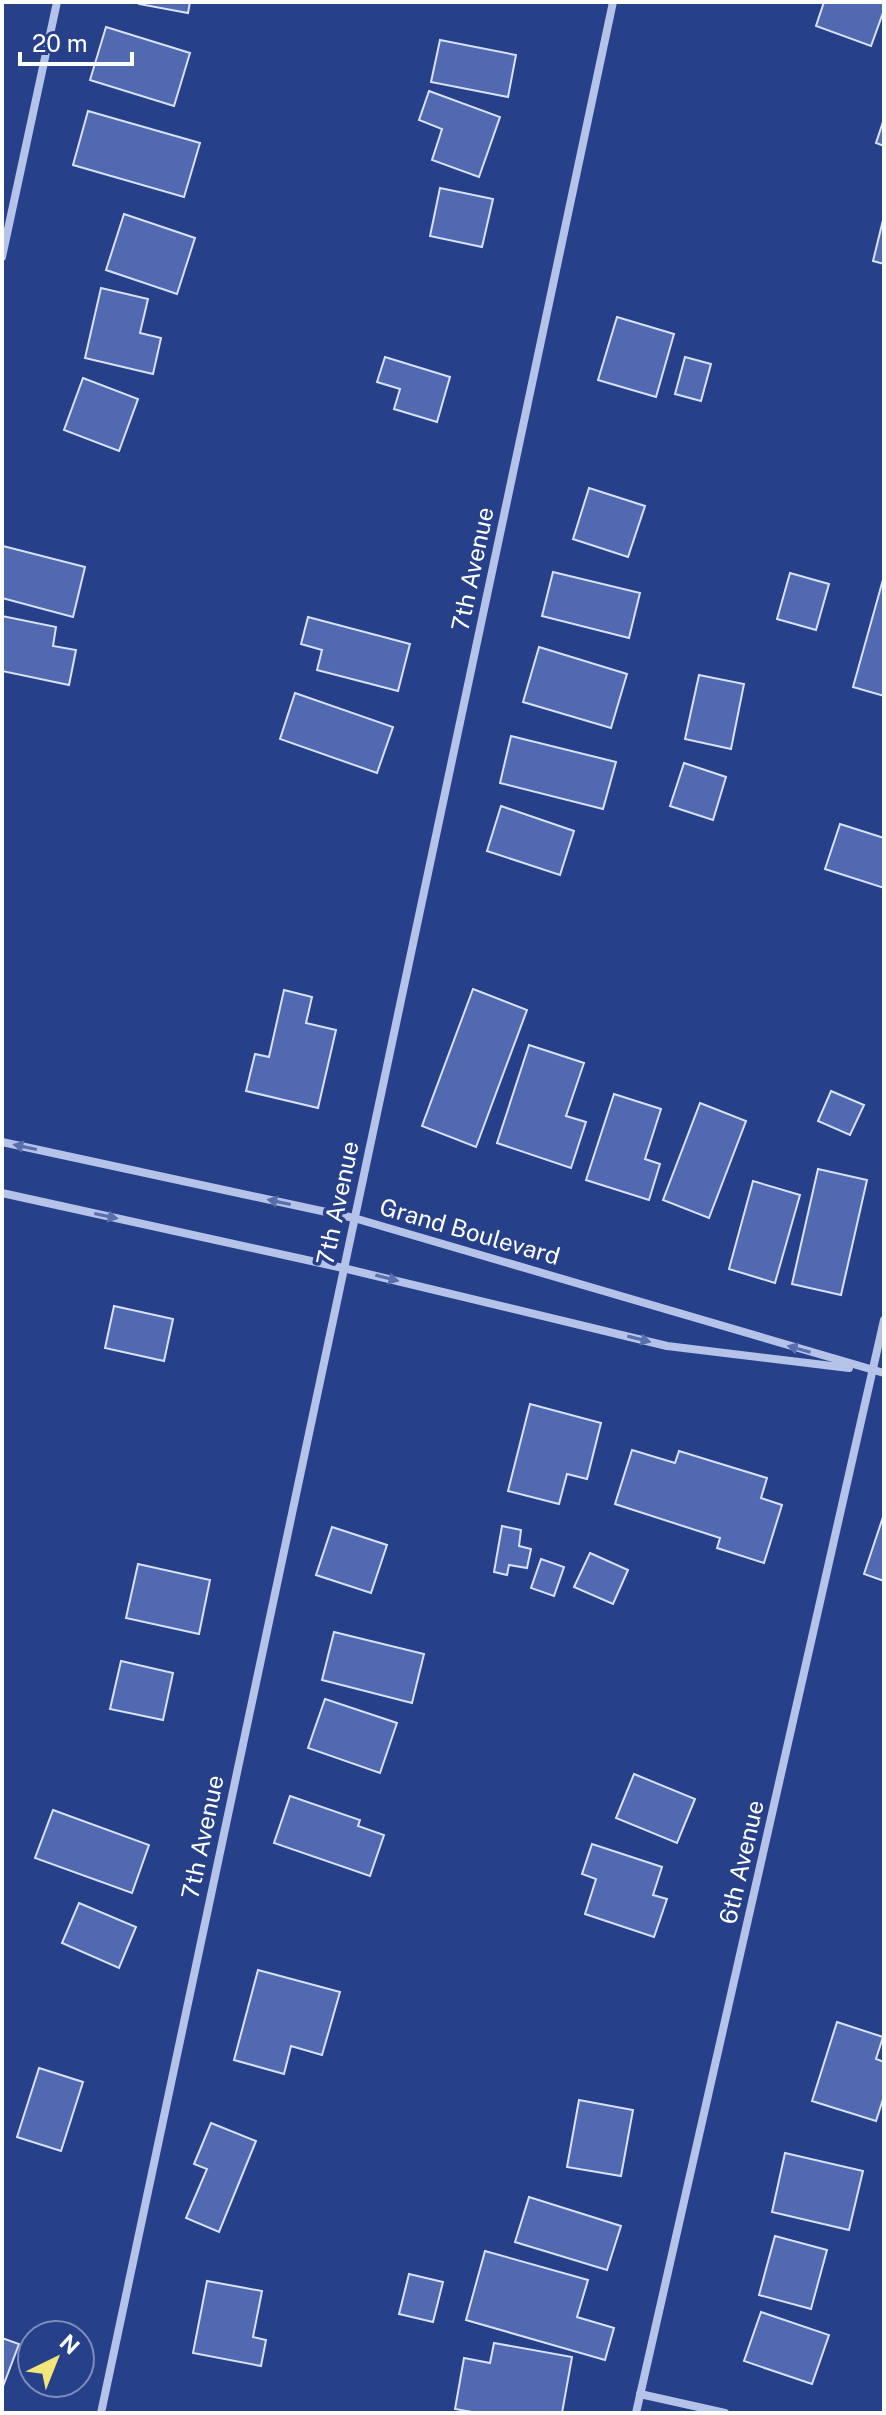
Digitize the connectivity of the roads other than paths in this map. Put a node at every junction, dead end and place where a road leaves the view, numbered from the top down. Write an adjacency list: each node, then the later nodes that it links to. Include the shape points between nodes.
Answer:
1 (57, 2): 3 (street)
2 (613, 2): 6 (street, 7th Avenue)
3 (2, 257)
4 (2, 1142): 6 (street, Grand Boulevard, one-way to 4)
5 (2, 1193): 7 (street, Grand Boulevard, one-way to 7)
6 (354, 1218): 7 (street, 7th Avenue); 9 (street, Grand Boulevard, one-way to 6)
7 (343, 1268): 9 (street, Grand Boulevard, one-way to 9, via 667,1346); 12 (street, 7th Avenue)
8 (884, 1320): 9 (street, 6th Avenue)
9 (873, 1371): 10 (street, Grand Boulevard); 11 (street, 6th Avenue)
10 (884, 1373)
11 (640, 2394): 13 (street, 6th Avenue); 14 (street)
12 (101, 2413)
13 (636, 2413)
14 (725, 2413)

